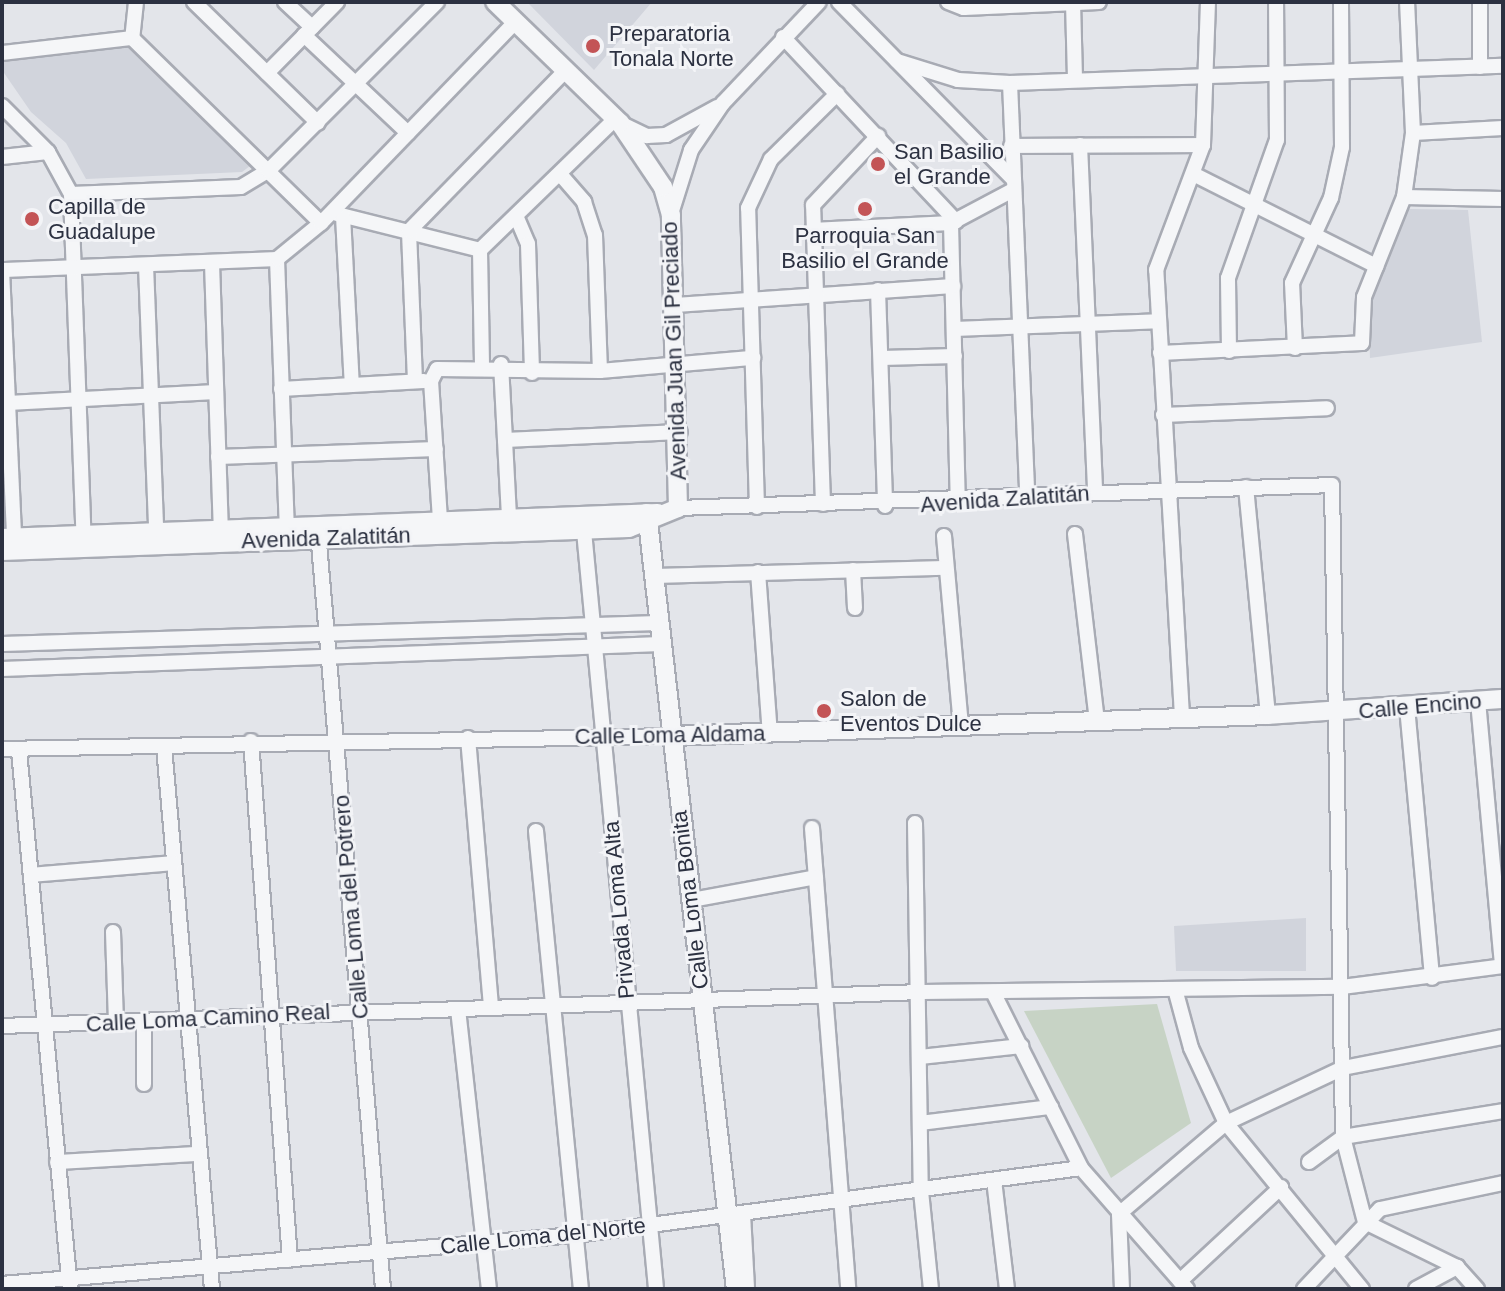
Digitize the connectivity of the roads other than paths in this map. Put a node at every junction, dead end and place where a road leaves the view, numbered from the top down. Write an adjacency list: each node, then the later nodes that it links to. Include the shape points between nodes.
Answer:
1 (136, 2): 20 (street)
2 (194, 2): 29 (street)
3 (285, 2): 19 (street)
4 (337, 2): 19 (street)
5 (437, 2): 34 (street)
6 (495, 2): 18 (street, Avenida Juan Gil Preciado)
7 (819, 2): 21 (street)
8 (839, 2): 23 (street)
9 (948, 2): 17 (street)
10 (1073, 2): 11 (street); 17 (street); 32 (street)
11 (1099, 2)
12 (1208, 2): 31 (street)
13 (1276, 2): 30 (street)
14 (1341, 2): 28 (street)
15 (1407, 2): 26 (street)
16 (1480, 2): 25 (street)
17 (1004, 4)
18 (515, 22): 27 (street, Avenida Juan Gil Preciado); 41 (street)
19 (308, 31): 29 (street); 34 (street)
20 (130, 34): 22 (street); 49 (street)
21 (783, 37): 35 (street); 36 (street)
22 (2, 53)
23 (897, 61): 33 (street, via 958,80); 52 (street)
24 (1503, 66): 25 (street)
25 (1480, 67): 26 (street)
26 (1410, 69): 28 (street); 42 (street)
27 (565, 71): 38 (street, Avenida Juan Gil Preciado); 62 (street)
28 (1343, 71): 30 (street); 63 (street, via 1338,173)
29 (267, 73): 39 (street)
30 (1278, 73): 31 (street); 56 (street, via 1277,140)
31 (1209, 78): 32 (street); 45 (street)
32 (1075, 80): 33 (street)
33 (1010, 83): 46 (street)
34 (356, 84): 39 (street); 41 (street)
35 (837, 94): 43 (street); 74 (street, via 793,132 758,183 745,232)
36 (723, 103): 38 (street, via 666,135 647,136); 57 (street, via 691,150)
37 (2, 106): 47 (street)
38 (617, 121): 50 (street); 57 (street, Avenida Juan Gil Preciado, via 653,166)
39 (318, 123): 49 (street)
40 (1503, 128): 42 (street)
41 (408, 133): 58 (street)
42 (1413, 133): 54 (street)
43 (878, 136): 60 (street); 61 (street, via 813,205)
44 (1080, 145): 45 (street); 46 (street); 77 (street)
45 (1203, 145): 51 (street)
46 (1011, 146): 52 (street)
47 (48, 152): 48 (street); 53 (street)
48 (2, 157)
49 (268, 171): 53 (street, via 230,190); 58 (street)
50 (560, 174): 59 (street); 89 (street, via 584,202 595,235)
51 (1195, 175): 56 (street); 76 (street, via 1161,249)
52 (1013, 185): 60 (street); 78 (street)
53 (71, 194): 69 (street)
54 (1404, 197): 55 (street); 68 (street)
55 (1503, 199)
56 (1255, 205): 63 (street); 81 (street, via 1228,278)
57 (671, 215): 75 (street, Avenida Juan Gil Preciado)
58 (332, 217): 62 (street); 65 (street); 93 (street)
59 (517, 218): 64 (street); 90 (street, via 528,244)
60 (954, 222): 61 (street); 71 (street)
61 (812, 230): 73 (street)
62 (409, 231): 64 (street); 92 (street)
63 (1314, 235): 68 (street); 80 (street, via 1292,283)
64 (480, 250): 86 (street)
65 (277, 259): 66 (street); 94 (street)
66 (212, 263): 67 (street); 95 (street)
67 (146, 265): 69 (street); 96 (street)
68 (1376, 266): 80 (street, via 1362,305 1362,343)
69 (74, 268): 70 (street); 98 (street)
70 (2, 270): 97 (street)
71 (953, 286): 72 (street); 79 (street)
72 (878, 290): 73 (street); 85 (street)
73 (813, 294): 74 (street); 112 (street)
74 (748, 297): 75 (street); 84 (street)
75 (675, 305): 88 (street, Avenida Juan Gil Preciado)
76 (1158, 321): 77 (street); 82 (street)
77 (1088, 324): 78 (street); 109 (street)
78 (1020, 327): 79 (street); 110 (street)
79 (954, 329): 83 (street)
80 (1295, 348): 81 (street)
81 (1229, 351): 82 (street)
82 (1160, 353): 100 (street)
83 (955, 356): 85 (street); 111 (street)
84 (753, 358): 88 (street); 114 (street)
85 (882, 358): 113 (street)
86 (482, 364): 87 (street); 91 (street)
87 (501, 364): 90 (street); 103 (street)
88 (676, 364): 89 (street); 102 (street, Avenida Juan Gil Preciado)
89 (600, 371): 90 (street)
90 (532, 373)
91 (432, 377): 92 (street); 104 (street)
92 (415, 381): 93 (street)
93 (352, 385): 94 (street)
94 (281, 389): 105 (street)
95 (216, 392): 96 (street); 106 (street)
96 (151, 396): 98 (street); 121 (street)
97 (6, 397): 98 (street); 101 (street)
98 (78, 400): 126 (street)
99 (1327, 408): 100 (street)
100 (1163, 415): 108 (street)
101 (5, 422): 127 (street)
102 (680, 432): 103 (street); 115 (street, Avenida Juan Gil Preciado)
103 (505, 440): 117 (street)
104 (436, 449): 105 (street); 118 (street)
105 (283, 454): 106 (street); 119 (street)
106 (218, 457): 120 (street)
107 (1246, 487): 108 (street, Avenida Zalatitán); 144 (street, Avenida Zalatitán, via 1332,485); 145 (street)
108 (1164, 490): 109 (street, Avenida Zalatitán); 146 (street)
109 (1095, 493): 110 (street, Avenida Zalatitán)
110 (1027, 496): 111 (street, Avenida Zalatitán)
111 (958, 502): 113 (street, Avenida Zalatitán)
112 (823, 504): 113 (street, Avenida Zalatitán); 114 (street, Avenida Zalatitán)
113 (885, 506)
114 (757, 507): 115 (street, Avenida Zalatitán)
115 (678, 508): 116 (street, Avenida Juan Gil Preciado)
116 (652, 515): 117 (street, Avenida Zalatitán); 123 (street, Avenida Zalatitán); 131 (street, Calle Loma Bonita)
117 (509, 517): 118 (street, Avenida Zalatitán)
118 (440, 520): 122 (street, Avenida Zalatitán)
119 (287, 526): 120 (street, Avenida Zalatitán); 122 (street, Avenida Zalatitán)
120 (221, 529): 121 (street, Avenida Zalatitán)
121 (156, 531): 126 (street, Avenida Zalatitán)
122 (318, 531): 123 (street, Avenida Zalatitán); 126 (street, Avenida Zalatitán); 135 (street, Calle Loma del Potrero)
123 (584, 531): 134 (street, Privada Loma Alta)
124 (1075, 534): 147 (street)
125 (944, 536): 128 (street)
126 (84, 541): 127 (street, Avenida Zalatitán)
127 (6, 542)
128 (946, 568): 129 (street); 148 (street)
129 (853, 570): 130 (street); 132 (street)
130 (758, 572): 131 (street); 149 (street)
131 (653, 576): 133 (street, Calle Loma Bonita)
132 (855, 608)
133 (658, 623): 134 (street); 137 (street, Calle Loma Bonita)
134 (593, 625): 135 (street); 138 (street, Privada Loma Alta)
135 (330, 633): 136 (street); 139 (street, Calle Loma del Potrero)
136 (2, 644)
137 (661, 644): 138 (street); 151 (street, Calle Loma Bonita)
138 (595, 646): 139 (street); 150 (street, Privada Loma Alta)
139 (332, 656): 140 (street); 153 (street, Calle Loma del Potrero)
140 (2, 669)
141 (1503, 699): 142 (street, Calle Encino)
142 (1478, 701): 143 (street, Calle Encino); 166 (street)
143 (1407, 707): 144 (street, Calle Encino); 167 (street)
144 (1337, 712): 145 (street, Calle Loma Aldama); 168 (street)
145 (1268, 715): 146 (street, Calle Loma Aldama)
146 (1182, 716): 147 (street, Calle Loma Aldama)
147 (1097, 720): 148 (street, Calle Loma Aldama)
148 (961, 727): 149 (street, Calle Loma Aldama)
149 (770, 734): 151 (street, Calle Loma Aldama)
150 (605, 736): 151 (street, Calle Loma Aldama); 152 (street, Calle Loma Aldama); 174 (street, Privada Loma Alta)
151 (671, 736): 164 (street, Calle Loma Bonita)
152 (468, 738): 153 (street, Calle Loma Aldama); 176 (street)
153 (337, 739): 154 (street, Calle Loma Aldama); 178 (street, Calle Loma del Potrero)
154 (251, 741): 155 (street, Calle Loma Aldama); 179 (street)
155 (164, 747): 157 (street, Calle Loma Aldama); 161 (street)
156 (2, 750): 157 (street, Calle Loma Aldama)
157 (19, 751): 162 (street)
158 (915, 823): 170 (street)
159 (812, 828): 163 (street)
160 (536, 831): 175 (street)
161 (173, 863): 162 (street); 180 (street)
162 (31, 875): 183 (street)
163 (816, 877): 164 (street); 172 (street)
164 (691, 900): 173 (street, Calle Loma Bonita)
165 (113, 932): 182 (street)
166 (1502, 966): 167 (street, Calle Loma Camino Real)
167 (1432, 978): 168 (street, Calle Loma Camino Real)
168 (1342, 987): 169 (street, Calle Loma Camino Real); 188 (street)
169 (1175, 989): 171 (street, Calle Loma Camino Real); 193 (street, via 1191,1048)
170 (922, 992): 171 (street, Calle Loma Camino Real); 172 (street, Calle Loma Camino Real); 187 (street)
171 (993, 992): 186 (street)
172 (825, 997): 173 (street, Calle Loma Camino Real); 203 (street)
173 (702, 999): 174 (street, Calle Loma Camino Real); 205 (street, Calle Loma Bonita)
174 (627, 1001): 175 (street, Calle Loma Camino Real); 207 (street, Privada Loma Alta)
175 (552, 1006): 176 (street, Calle Loma Camino Real); 208 (street)
176 (491, 1008): 177 (street, Calle Loma Camino Real)
177 (458, 1009): 178 (street, Calle Loma Camino Real); 209 (street)
178 (360, 1012): 179 (street, Calle Loma Camino Real); 210 (street, Calle Loma del Potrero)
179 (270, 1016): 180 (street, Calle Loma Camino Real); 212 (street)
180 (185, 1020): 181 (street, Calle Loma Camino Real); 195 (street)
181 (144, 1023): 182 (street, Calle Loma Camino Real); 189 (street)
182 (116, 1024): 183 (street, Calle Loma Camino Real)
183 (45, 1025): 184 (street, Calle Loma Camino Real); 196 (street)
184 (2, 1026)
185 (1503, 1037): 188 (street)
186 (1021, 1046): 187 (street); 190 (street)
187 (920, 1057): 192 (street)
188 (1343, 1068): 193 (street); 194 (street)
189 (144, 1084)
190 (1051, 1107): 192 (street); 198 (street)
191 (1503, 1111): 194 (street)
192 (920, 1123): 202 (street)
193 (1226, 1123): 201 (street); 204 (street)
194 (1343, 1137): 197 (street); 206 (street)
195 (197, 1154): 196 (street); 213 (street)
196 (57, 1162): 215 (street)
197 (1309, 1162)
198 (1081, 1168): 199 (street, Calle Loma del Norte); 204 (street)
199 (994, 1180): 202 (street, Calle Loma del Norte); 227 (street)
200 (1503, 1183): 206 (street, via 1380,1209)
201 (1281, 1187): 211 (street); 217 (street)
202 (921, 1191): 203 (street, Calle Loma del Norte); 226 (street)
203 (838, 1202): 205 (street, Calle Loma del Norte); 225 (street)
204 (1119, 1214): 217 (street); 228 (street)
205 (735, 1215): 207 (street, Calle Loma del Norte); 223 (street, Calle Loma Bonita); 224 (street)
206 (1365, 1222): 211 (street); 214 (street)
207 (649, 1226): 208 (street, Calle Loma del Norte); 222 (street, Privada Loma Alta)
208 (575, 1235): 209 (street, Calle Loma del Norte); 221 (street)
209 (484, 1243): 210 (street, Calle Loma del Norte); 220 (street)
210 (379, 1252): 212 (street, Calle Loma del Norte); 219 (street, Calle Loma del Potrero)
211 (1337, 1255): 229 (street); 230 (street)
212 (290, 1260): 213 (street, Calle Loma del Norte)
213 (210, 1267): 215 (street, Calle Loma del Norte); 218 (street)
214 (1457, 1267): 231 (street); 232 (street)
215 (70, 1283): 216 (street, Calle Loma del Norte)
216 (2, 1284)
217 (1183, 1285)
218 (212, 1289)
219 (383, 1289)
220 (489, 1289)
221 (581, 1289)
222 (656, 1289)
223 (736, 1289)
224 (747, 1289)
225 (848, 1289)
226 (931, 1289)
227 (1007, 1289)
228 (1122, 1289)
229 (1304, 1289)
230 (1362, 1289)
231 (1416, 1289)
232 (1477, 1289)

